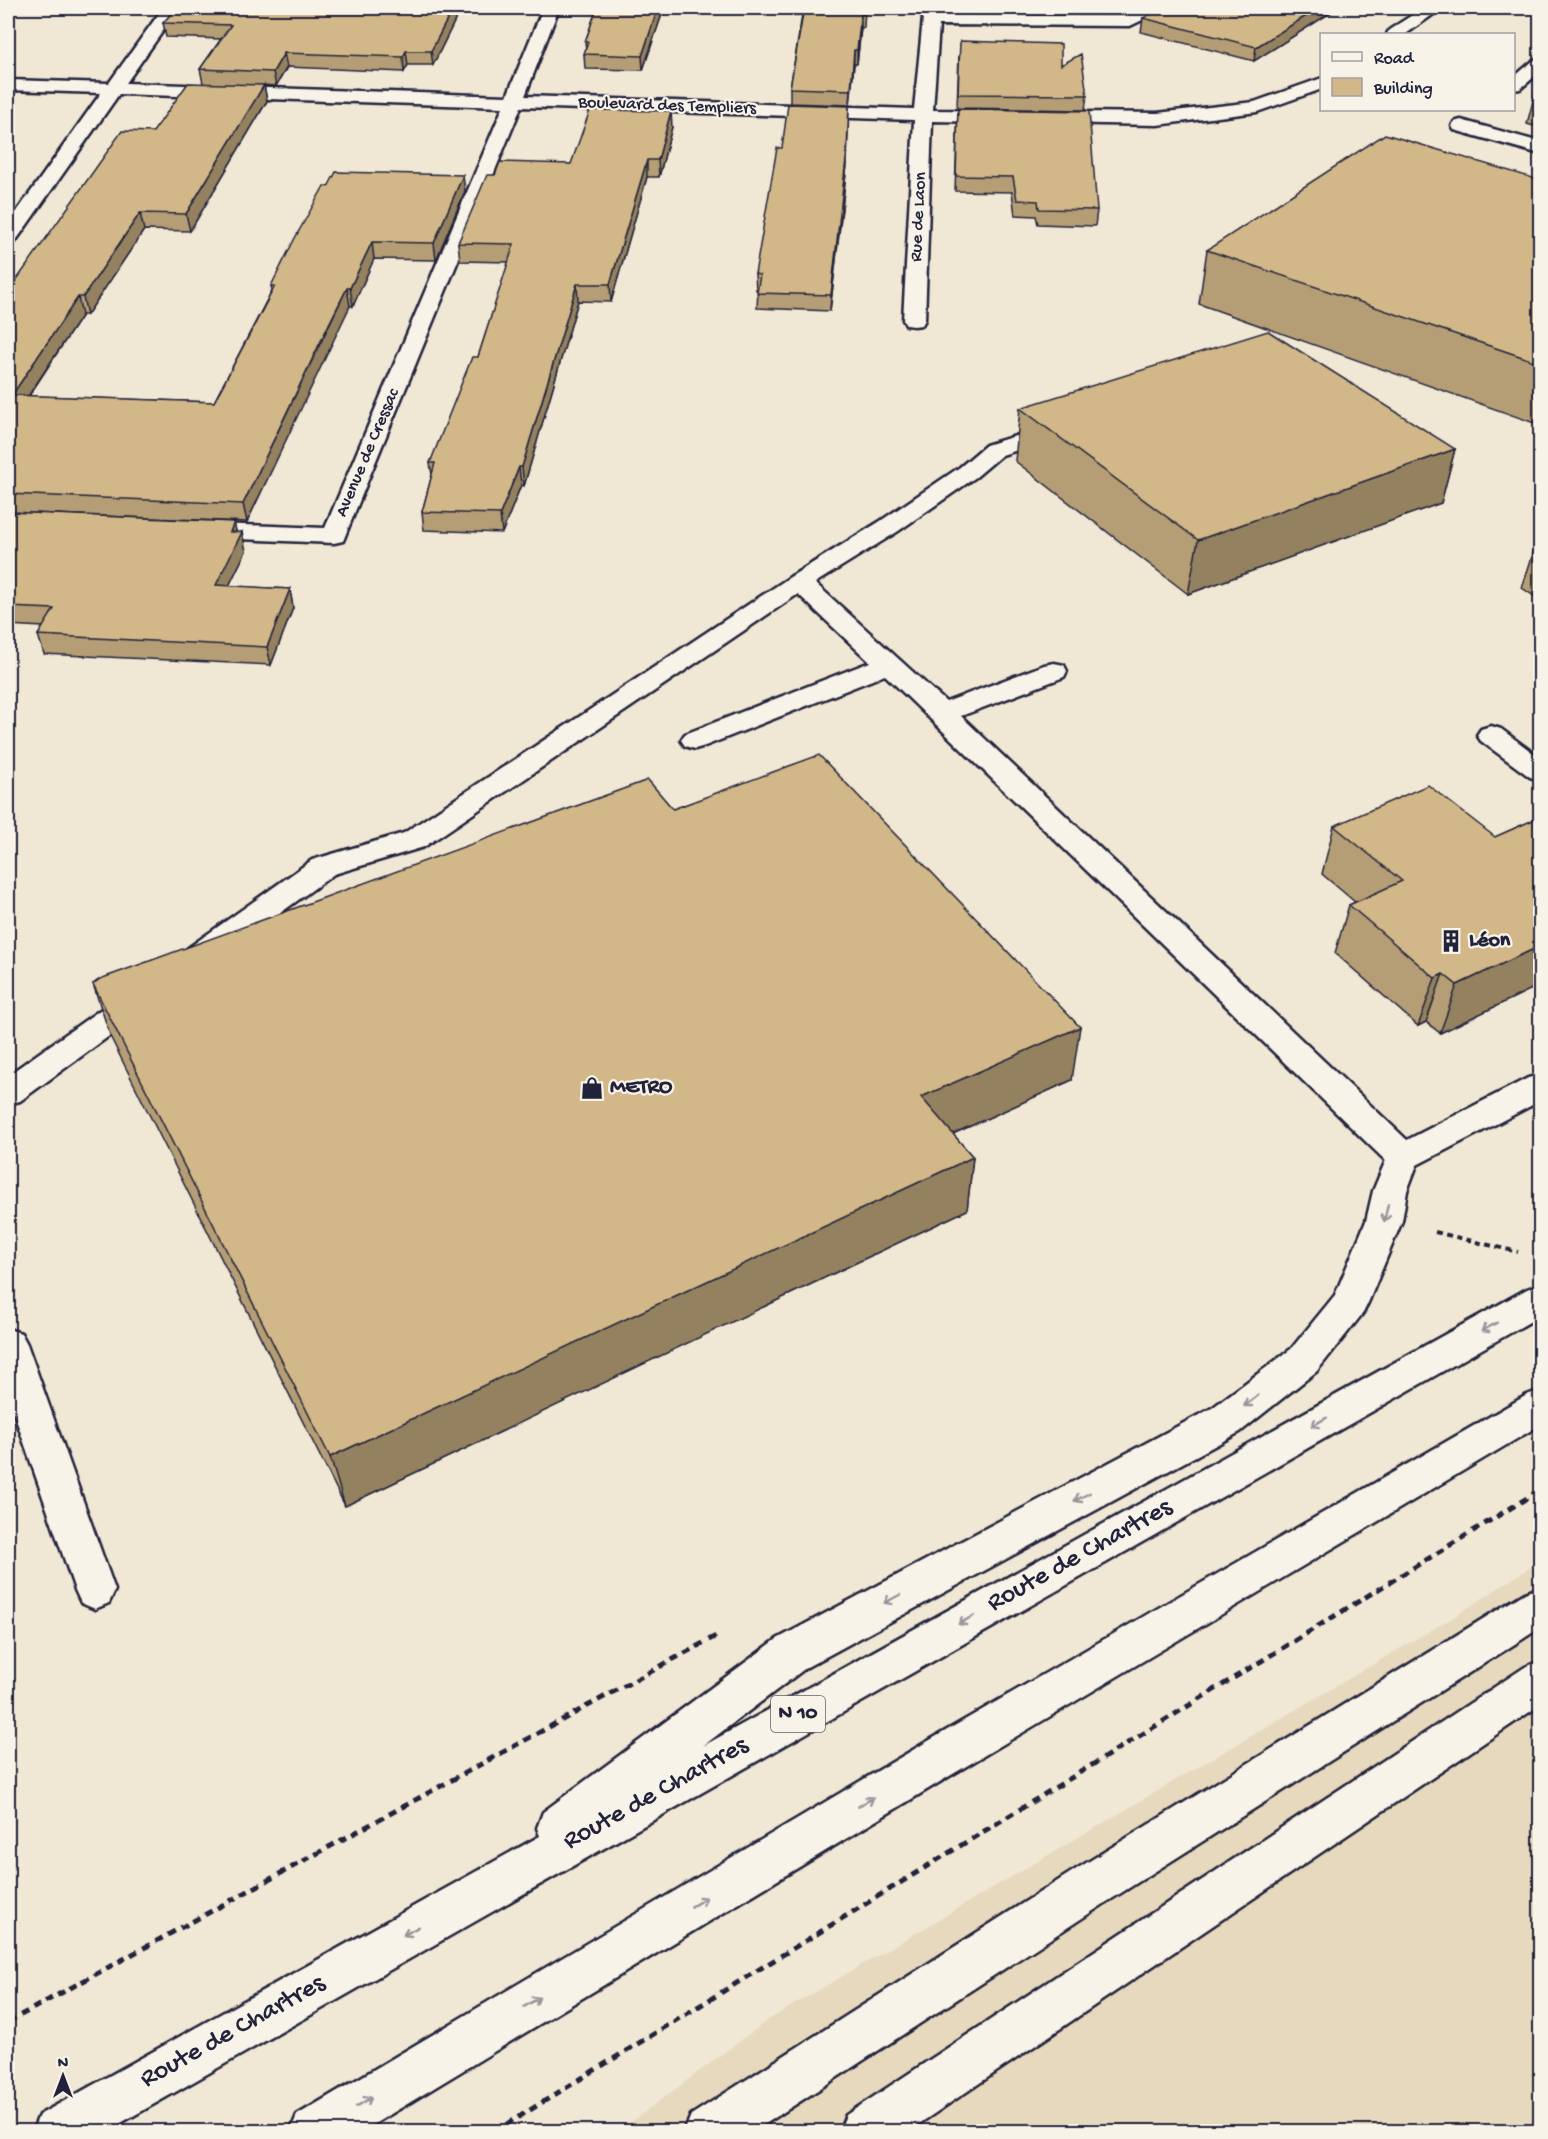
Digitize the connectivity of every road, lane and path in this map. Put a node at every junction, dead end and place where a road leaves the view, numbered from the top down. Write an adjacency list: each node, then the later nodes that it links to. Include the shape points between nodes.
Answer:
1 (171, 8): 11 (street)
2 (551, 8): 12 (street)
3 (1153, 8): 5 (street, via 1130,21)
4 (1434, 8): 6 (street)
5 (932, 14): 13 (street, Rue de Laon)
6 (1396, 33)
7 (1540, 64): 10 (street)
8 (1320, 84): 13 (street, Boulevard des Templiers, via 1257,107 1157,119)
9 (8, 85): 11 (street, Boulevard des Templiers)
10 (1515, 85)
11 (114, 88): 12 (street, Boulevard des Templiers); 16 (street)
12 (514, 101): 13 (street, Boulevard des Templiers); 19 (street, Avenue de Cressac, via 334,536)
13 (923, 115): 17 (street, Rue de Laon)
14 (1476, 115): 15 (street, via 1461,126)
15 (1540, 148)
16 (8, 238)
17 (914, 320)
18 (1051, 432): 20 (street, via 994,450 888,527)
19 (171, 529)
20 (799, 582): 21 (street); 28 (street, via 414,840 323,867)
21 (889, 664): 23 (street); 25 (street)
22 (1054, 671): 23 (street)
23 (942, 713): 29 (street)
24 (1491, 735): 26 (street)
25 (695, 740)
26 (1540, 771)
27 (1540, 1087): 29 (street)
28 (8, 1092)
29 (1403, 1157): 40 (street, one-way to 40, via 1384,1221 1350,1303 1304,1360 1226,1420 792,1653)
30 (1426, 1230): 31 (path)
31 (1527, 1255)
32 (1540, 1299): 40 (street, Route de Chartres / N 10, one-way to 40)
33 (8, 1344): 36 (street)
34 (1540, 1406): 43 (street, one-way to 34)
35 (1540, 1491): 44 (path)
36 (95, 1590)
37 (1540, 1606): 45 (street, via 1094,1884)
38 (721, 1633): 41 (path)
39 (1540, 1681): 46 (street)
40 (459, 1904): 42 (street, Route de Chartres / N 10, one-way to 42)
41 (8, 2022)
42 (56, 2132)
43 (314, 2132)
44 (494, 2132)
45 (708, 2132)
46 (863, 2132)

